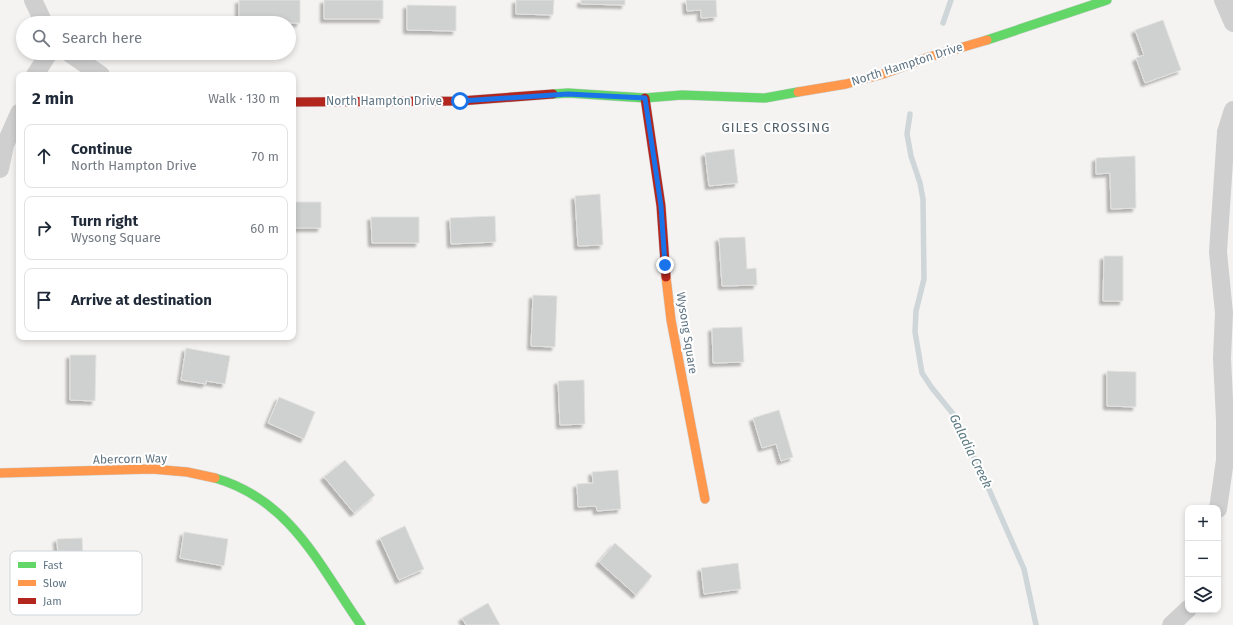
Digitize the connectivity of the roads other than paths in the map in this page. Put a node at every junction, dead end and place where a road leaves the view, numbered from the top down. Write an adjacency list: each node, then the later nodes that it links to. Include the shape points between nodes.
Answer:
1 (33, 0): 4 (street)
2 (1107, 0): 10 (street, North Hampton Drive, via 846,84 765,98 682,95)
3 (1223, 0): 5 (street)
4 (41, 16)
5 (1233, 23)
6 (45, 60): 8 (street)
7 (79, 60): 9 (street)
8 (37, 72)
9 (97, 72)
10 (645, 98): 11 (street, North Hampton Drive, via 568,94 460,101); 16 (street, Wysong Square, via 661,206 672,320)
11 (296, 102)
12 (1233, 110): 17 (street, via 1226,132 1218,252 1224,313 1222,358 1225,426 1225,460)
13 (16, 120): 14 (street, via 5,145)
14 (0, 169)
15 (0, 473): 19 (street, Abercorn Way, via 152,468 210,476 240,486 260,497 288,522 325,569)
16 (705, 499)
17 (1219, 505)
18 (1185, 612): 20 (street)
19 (361, 625)
20 (1171, 625)

